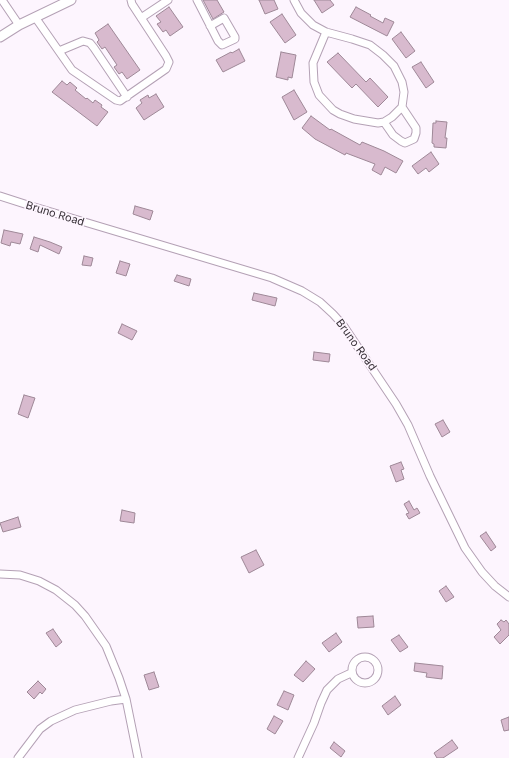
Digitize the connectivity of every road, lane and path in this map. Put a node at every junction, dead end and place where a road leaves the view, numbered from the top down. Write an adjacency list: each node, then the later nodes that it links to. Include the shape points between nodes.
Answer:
1 (2, 0): 9 (street)
2 (71, 0): 7 (main road)
3 (131, 0): 8 (street)
4 (168, 0): 8 (street)
5 (196, 0): 10 (street)
6 (294, 0): 11 (street, via 300,13 313,25)
7 (36, 17): 9 (main road); 13 (street)
8 (141, 18): 14 (street, via 169,62 166,69)
9 (19, 25): 12 (main road)
10 (210, 26)
11 (326, 32): 15 (street, via 370,46 383,55 394,66 402,82); 16 (street, via 313,63 314,82 319,95 327,106 340,114 364,122)
12 (0, 36)
13 (59, 51): 14 (street, via 72,70 87,81 116,100 120,101); 14 (street, via 83,41 90,43)
14 (127, 97)
15 (402, 107): 16 (street); 16 (street, via 413,123 416,133 414,139 405,143 400,141)
16 (384, 122)
17 (0, 196): 19 (street, Bruno Road, via 272,278 320,302 343,325 396,404 465,548 482,572)
18 (0, 574): 21 (street, via 20,575 39,581 75,605 106,646)
19 (509, 597)
20 (352, 673): 24 (street, via 338,679 327,690)
21 (126, 699): 22 (street, via 75,710 51,721 40,729); 23 (street)
22 (18, 758)
23 (138, 758)
24 (298, 758)

